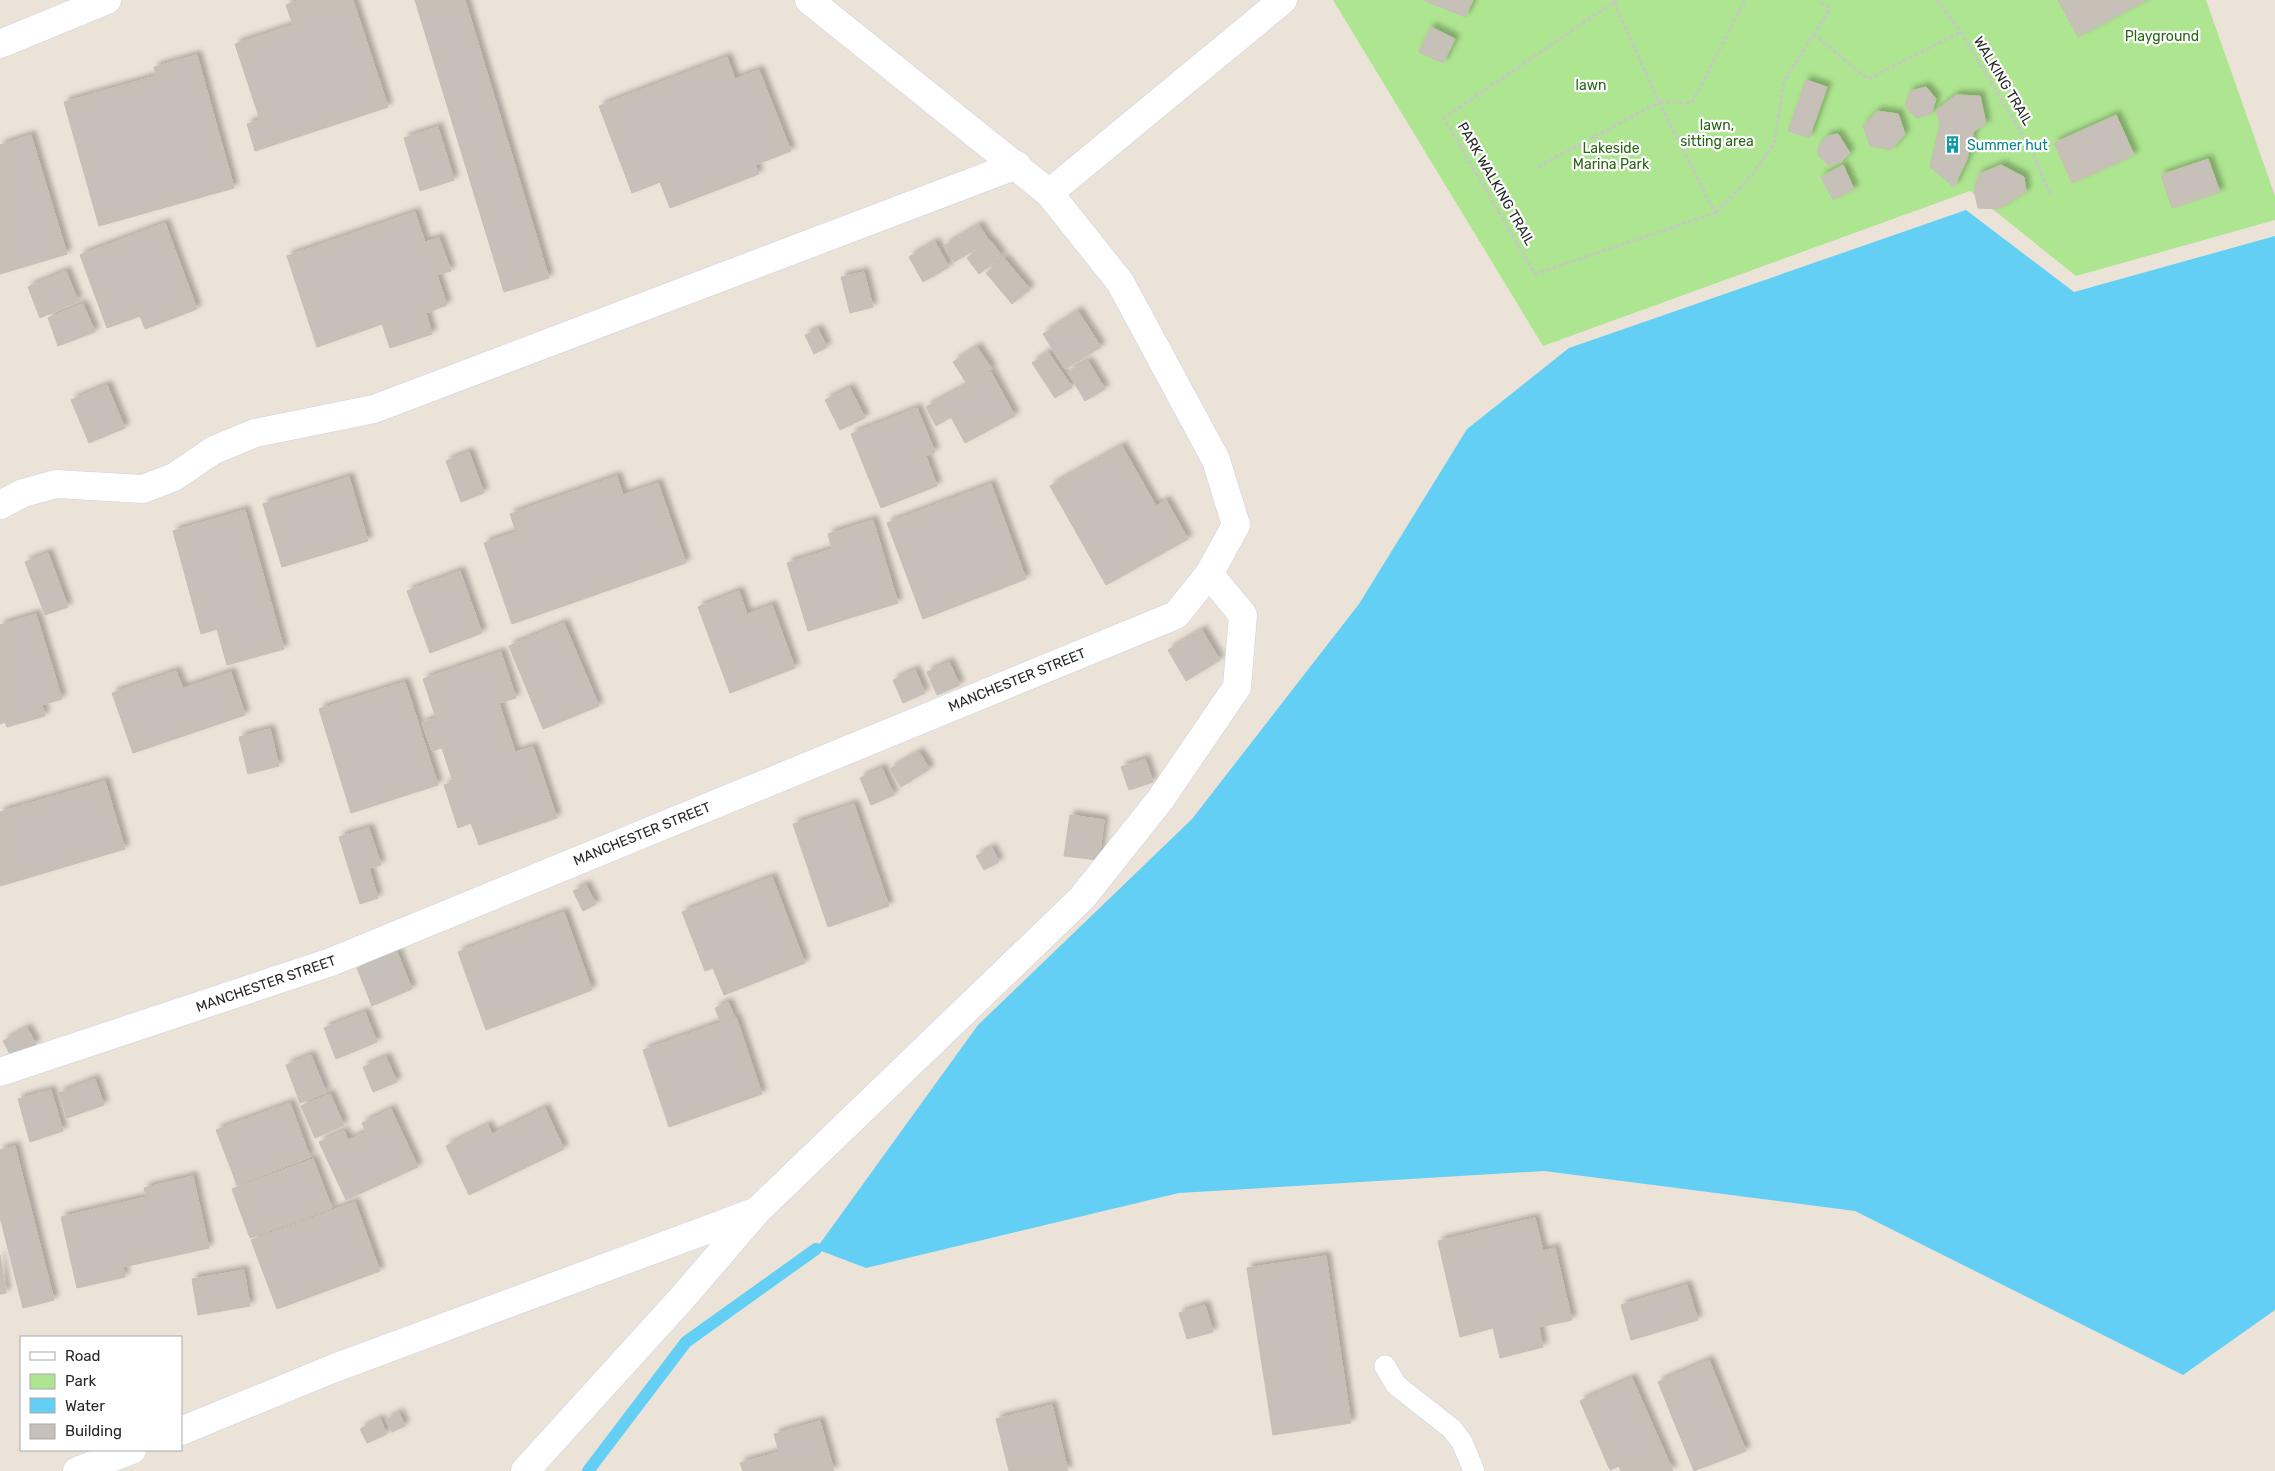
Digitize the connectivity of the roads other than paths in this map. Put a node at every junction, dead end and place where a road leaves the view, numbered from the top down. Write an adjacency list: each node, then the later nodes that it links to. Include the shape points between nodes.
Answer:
1 (107, 0): 4 (street)
2 (809, 0): 5 (street)
3 (1283, 0): 6 (street)
4 (0, 44)
5 (1017, 165): 6 (street); 7 (street, via 374,409 255,433 214,450 174,477 143,489 56,484 23,493)
6 (1049, 193): 8 (street, MANCHESTER STREET, via 1120,282 1216,460 1236,525)
7 (0, 505)
8 (1209, 574): 9 (street, MANCHESTER STREET, via 1176,615 331,962); 10 (street, via 1243,614 1237,687 1160,800 1082,898)
9 (0, 1072)
10 (757, 1211): 12 (street, via 341,1365); 15 (street)
11 (1385, 1366): 16 (lane, via 1396,1385 1452,1429 1462,1442)
12 (182, 1431)
13 (129, 1451): 14 (street)
14 (77, 1471)
15 (526, 1471)
16 (1474, 1471)

